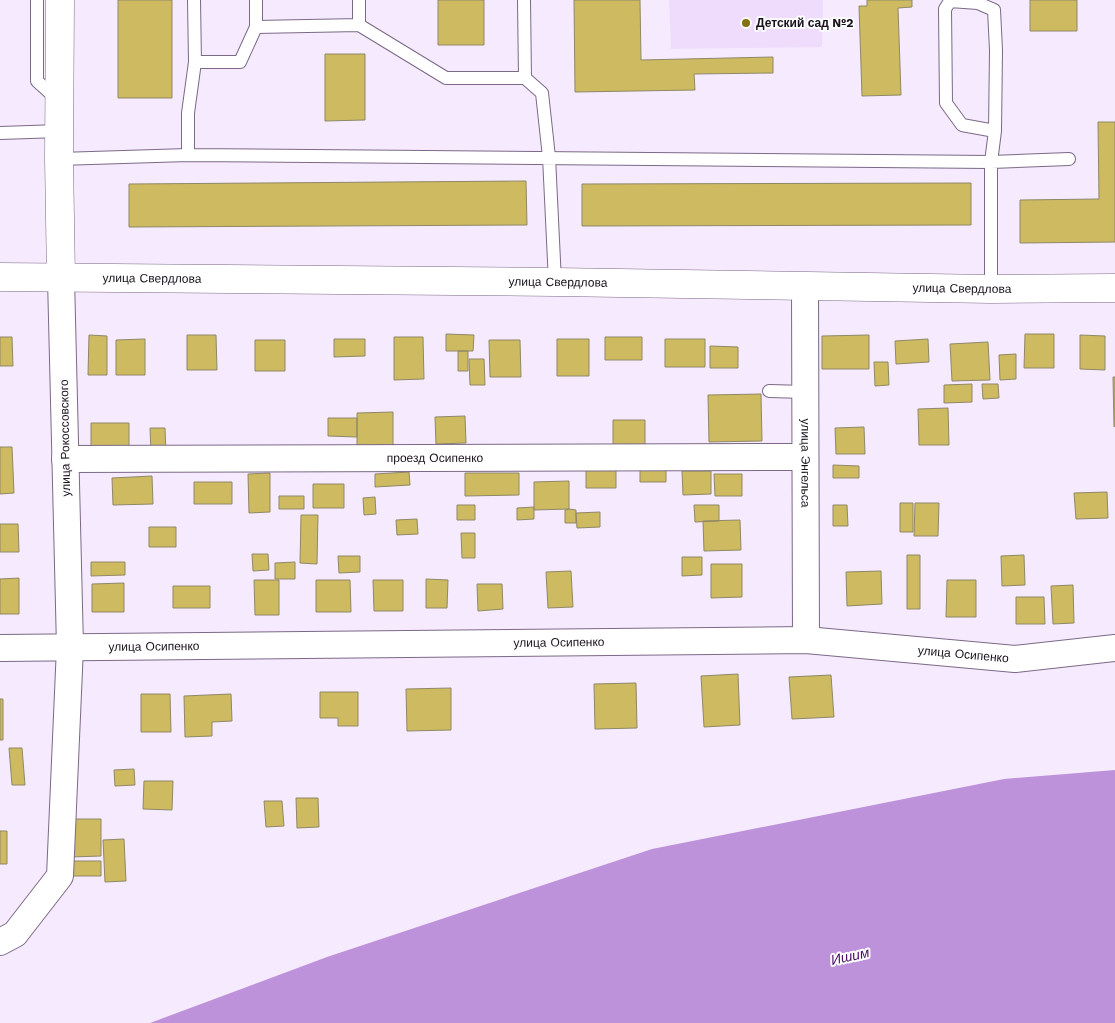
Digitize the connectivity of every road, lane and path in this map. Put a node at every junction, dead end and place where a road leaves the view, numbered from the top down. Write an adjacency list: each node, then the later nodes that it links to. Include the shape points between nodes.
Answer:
1 (37, 0): 11 (lane, via 37,81)
2 (60, 0): 11 (street, улица Рокоссовского)
3 (194, 0): 9 (lane)
4 (256, 0): 8 (lane)
5 (359, 0): 7 (lane)
6 (524, 0): 10 (lane)
7 (359, 24): 8 (lane); 10 (lane, via 446,78)
8 (256, 27): 9 (lane, via 240,62)
9 (195, 62): 15 (lane, via 188,113)
10 (525, 78): 16 (lane, via 542,93)
11 (60, 101): 13 (street, улица Рокоссовского)
12 (995, 130): 12 (lane, via 994,10 978,3 950,1 945,9 946,104 962,125); 19 (lane)
13 (60, 131): 14 (lane); 17 (street, улица Рокоссовского)
14 (0, 133)
15 (188, 155): 16 (lane); 17 (lane)
16 (549, 157): 19 (lane); 22 (lane)
17 (59, 159): 21 (street, улица Рокоссовского)
18 (1069, 159): 19 (lane)
19 (991, 162): 25 (lane)
20 (0, 277): 21 (street, улица Свердлова)
21 (61, 278): 22 (street, улица Свердлова); 29 (street, улица Рокоссовского)
22 (556, 282): 23 (street, улица Свердлова)
23 (806, 287): 25 (street, улица Свердлова); 27 (street, улица Энгельса)
24 (1115, 288): 25 (street, улица Свердлова)
25 (991, 289)
26 (769, 391): 27 (lane)
27 (805, 392): 28 (street, улица Энгельса)
28 (805, 457): 29 (street, проезд Осипенко); 30 (street, улица Энгельса)
29 (65, 459): 31 (street, улица Рокоссовского)
30 (806, 640): 31 (street, улица Осипенко); 33 (street, улица Осипенко, via 1015,659)
31 (70, 647): 32 (street, улица Осипенко); 34 (street, улица Рокоссовского, via 60,876 15,934)
32 (0, 648)
33 (1115, 648)
34 (0, 942)

